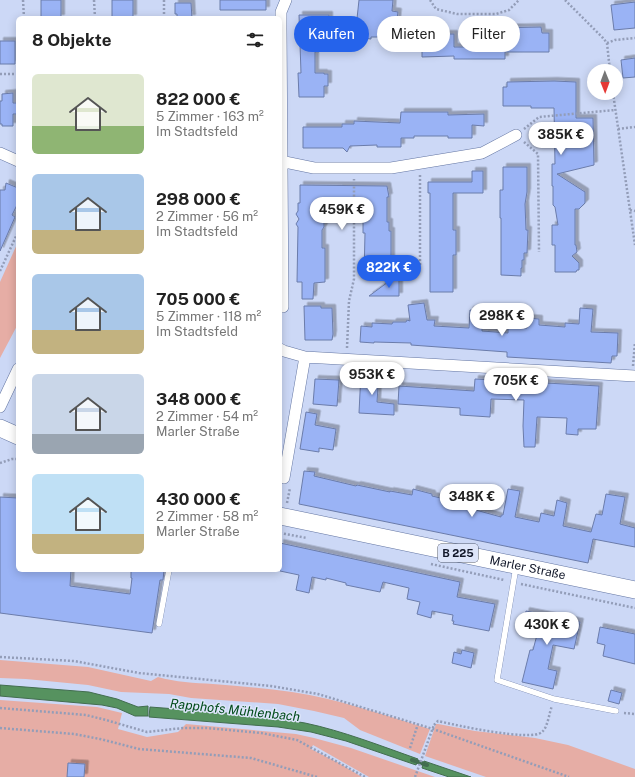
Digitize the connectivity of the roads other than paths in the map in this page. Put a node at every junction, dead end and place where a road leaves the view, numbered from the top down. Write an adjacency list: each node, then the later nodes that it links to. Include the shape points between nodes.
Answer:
1 (286, 0): 2 (street)
2 (281, 16)
3 (516, 135): 6 (street, via 482,153 391,168 314,168)
4 (0, 153): 5 (street)
5 (16, 161)
6 (282, 161)
7 (282, 234): 8 (street)
8 (283, 307)
9 (282, 350): 10 (street)
10 (305, 357): 12 (street); 16 (street)
11 (16, 373): 13 (street)
12 (634, 376)
13 (0, 407)
14 (0, 428): 15 (main road)
15 (16, 435)
16 (284, 478)
17 (282, 516): 18 (main road, Marler Straße / B 225)
18 (516, 565): 20 (main road, Marler Straße / B 225); 22 (lane, via 497,680 554,699)
19 (169, 572): 21 (lane)
20 (635, 590)
21 (160, 624)
22 (616, 711)

